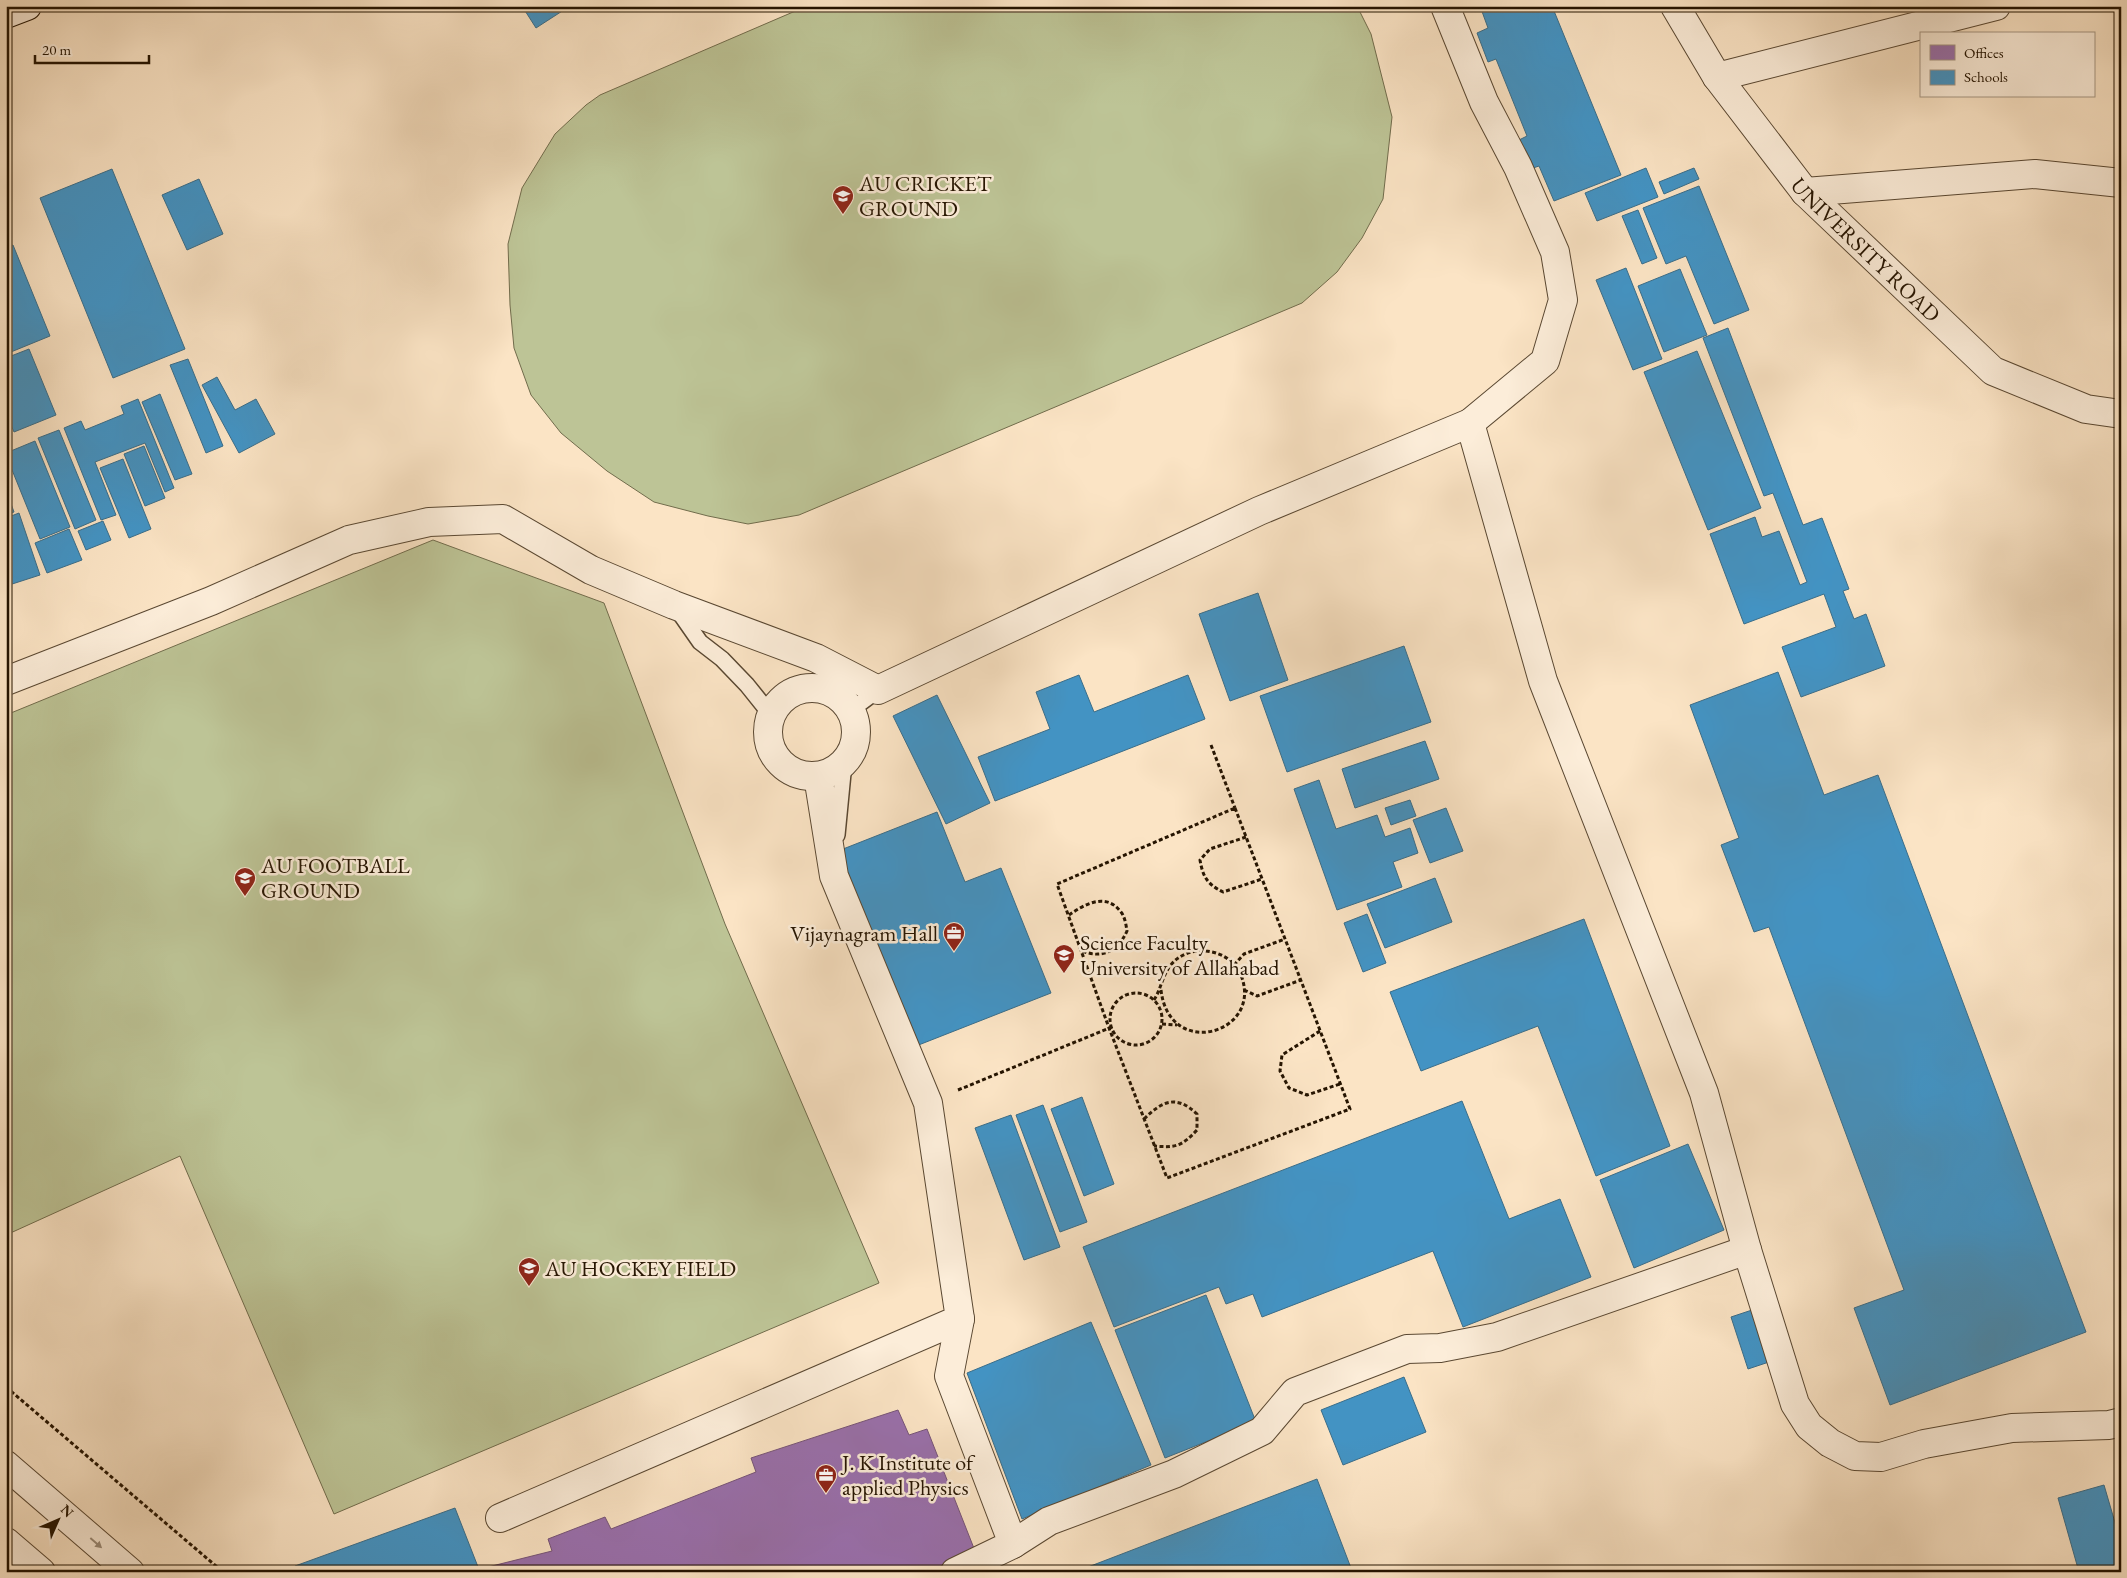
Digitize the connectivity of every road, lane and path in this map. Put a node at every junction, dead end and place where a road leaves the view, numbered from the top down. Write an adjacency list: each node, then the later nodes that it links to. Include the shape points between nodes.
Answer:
1 (1445, 6): 8 (street, via 1484,102 1518,167 1555,252 1563,300 1545,361)
2 (1675, 6): 4 (street, UNIVERSITY ROAD)
3 (1996, 6): 4 (street)
4 (1717, 77): 6 (street, UNIVERSITY ROAD)
5 (2121, 183): 6 (street, via 2035,174)
6 (1805, 192): 7 (street, UNIVERSITY ROAD, via 1993,371 2086,409)
7 (2121, 414)
8 (1470, 423): 11 (street, via 1259,511); 37 (street, via 1543,681 1704,1093)
9 (674, 606): 10 (street, via 591,570 503,519 429,522 349,540 211,601); 11 (street, via 816,658); 13 (lane, via 700,642 747,685)
10 (6, 681)
11 (878, 690): 12 (lane)
12 (851, 710): 13 (street, via 835,693 821,688 806,688 779,702); 15 (street, via 856,740)
13 (771, 715): 16 (street, via 770,745 777,759 788,769)
14 (1212, 745): 17 (path)
15 (844, 763): 16 (street, via 832,772); 19 (lane)
16 (818, 776): 19 (street)
17 (1235, 808): 18 (path); 21 (path, via 1057,884)
18 (1246, 837): 20 (path); 20 (path, via 1210,849 1200,860 1202,875 1210,886 1223,892)
19 (834, 876): 34 (street)
20 (1262, 879): 22 (path)
21 (1068, 915): 23 (path); 23 (path, via 1096,901 1112,903 1122,913 1127,931 1122,942 1098,956)
22 (1285, 939): 24 (path, via 1244,954); 25 (path)
23 (1082, 951): 31 (path)
24 (1234, 965): 26 (path, via 1223,956 1195,950 1170,965); 27 (path, via 1242,977)
25 (1301, 980): 27 (path, via 1257,996); 32 (path)
26 (1161, 990): 28 (path); 30 (path, via 1168,1015)
27 (1244, 990): 30 (path, via 1243,1004 1228,1025 1203,1033)
28 (1154, 1000): 29 (path, via 1162,1016); 31 (path, via 1138,993 1122,997 1112,1010)
29 (1162, 1024): 30 (path); 31 (path, via 1154,1038 1138,1045 1122,1040)
30 (1178, 1025)
31 (1111, 1028): 34 (path); 35 (path)
32 (1320, 1031): 33 (path); 33 (path, via 1282,1055 1280,1071 1289,1088 1307,1095)
33 (1340, 1084): 36 (path, via 1350,1109 1167,1178)
34 (928, 1103): 38 (street)
35 (1144, 1119): 36 (path); 36 (path, via 1169,1102 1186,1104 1197,1114 1197,1130 1187,1140 1176,1147)
36 (1154, 1146)
37 (1748, 1250): 40 (street, via 1795,1404 1809,1426 1830,1443 1855,1456 1881,1458 1924,1444 2012,1428); 44 (street, via 1497,1337 1440,1348 1407,1350 1295,1392 1262,1431 1174,1474 1049,1520)
38 (960, 1319): 42 (street); 44 (street, via 949,1376)
39 (6, 1387): 47 (path)
40 (2121, 1422)
41 (6, 1465): 46 (street, one-way to 46)
42 (500, 1518)
43 (6, 1542): 45 (street)
44 (1013, 1544): 48 (street)
45 (41, 1572)
46 (130, 1572)
47 (223, 1572)
48 (955, 1572)

